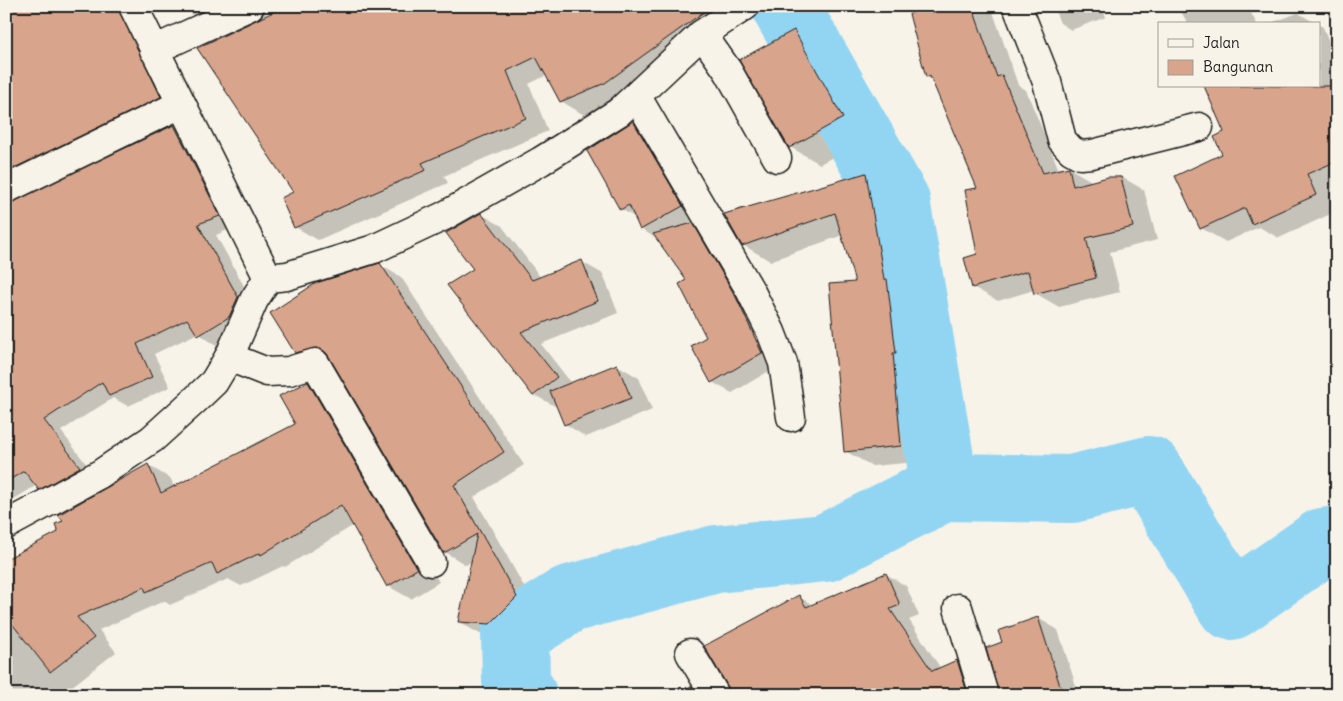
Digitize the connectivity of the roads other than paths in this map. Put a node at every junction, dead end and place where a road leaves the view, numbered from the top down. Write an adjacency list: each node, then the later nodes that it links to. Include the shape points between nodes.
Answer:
1 (134, 6): 6 (street)
2 (250, 6): 6 (street)
3 (745, 6): 5 (street)
4 (1017, 6): 9 (street, via 1047,82 1062,140 1071,150 1080,155 1092,154)
5 (707, 31): 7 (street, via 659,72); 10 (street)
6 (154, 50): 8 (street)
7 (637, 97): 12 (street, via 541,161 444,216 374,250 287,276); 14 (street, via 750,290 771,332 784,363)
8 (181, 104): 11 (street); 12 (street)
9 (1199, 127)
10 (777, 158)
11 (6, 189)
12 (268, 278): 13 (street, via 254,300)
13 (229, 357): 15 (street, via 214,382 152,439 100,474); 16 (street, via 268,372 289,371 315,363)
14 (791, 417)
15 (6, 525)
16 (431, 562)
17 (958, 608): 20 (street)
18 (690, 653): 19 (street)
19 (715, 695)
20 (984, 695)

